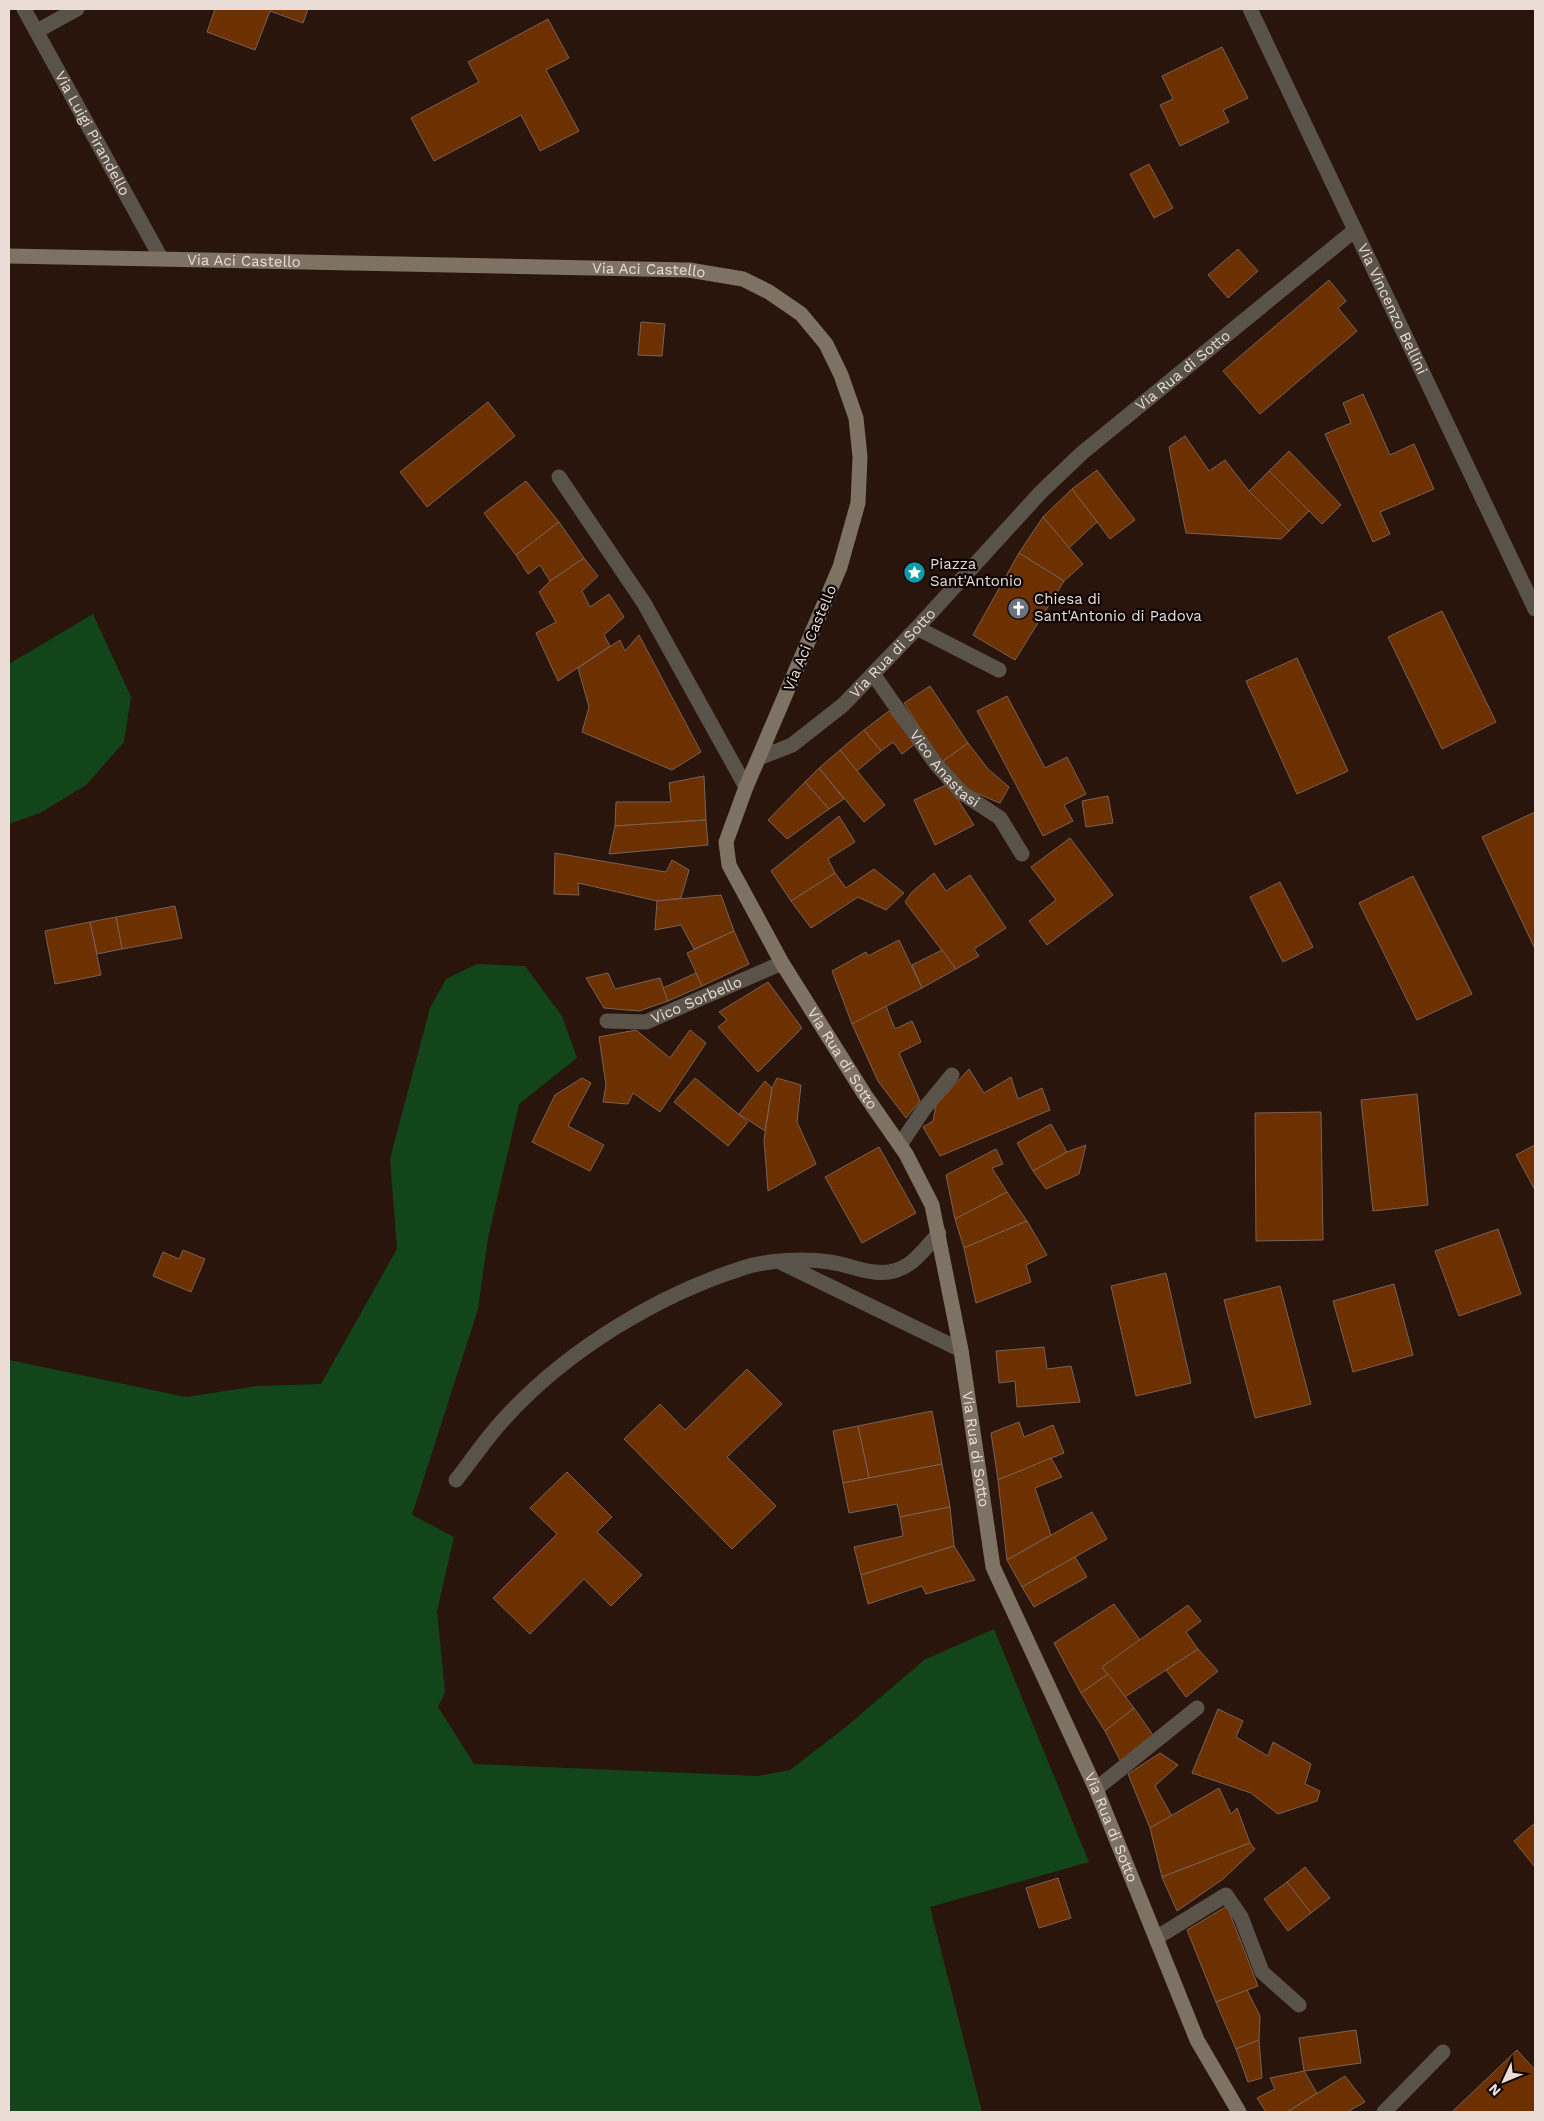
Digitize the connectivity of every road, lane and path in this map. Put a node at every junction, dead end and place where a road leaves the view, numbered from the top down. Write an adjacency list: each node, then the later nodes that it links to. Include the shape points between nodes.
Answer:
1 (24, 9): 4 (street, Via Luigi Pirandello)
2 (77, 9): 4 (street)
3 (1250, 9): 5 (street, Via Vincenzo Bellini)
4 (37, 32): 7 (street, Via Luigi Pirandello)
5 (1355, 230): 9 (street, Via Vincenzo Bellini); 10 (street, Via Rua di Sotto, via 1082,453 1040,493)
6 (9, 256): 7 (street, Via Aci Castello)
7 (161, 258): 13 (street, Via Aci Castello, via 689,270 743,279 769,292 800,314 826,344 856,418 860,457 858,504 840,567)
8 (559, 477): 14 (street, via 644,603)
9 (1535, 608)
10 (917, 628): 11 (street); 12 (street, Via Rua di Sotto)
11 (999, 670)
12 (873, 674): 13 (street, Via Rua di Sotto, via 843,705 792,745); 15 (street, Vico Anastasi, via 936,764 962,793 1000,818)
13 (759, 758): 14 (street, Via Rua di Sotto)
14 (746, 787): 16 (street, Via Rua di Sotto, via 726,842 729,865)
15 (1022, 854)
16 (782, 963): 17 (street, Vico Sorbello, via 646,1022); 19 (street, Via Rua di Sotto, via 865,1096)
17 (607, 1021)
18 (952, 1075): 19 (street)
19 (900, 1145): 20 (street, Via Rua di Sotto, via 932,1205)
20 (939, 1233): 21 (street, via 914,1261 896,1270 879,1273 828,1261); 22 (street, Via Rua di Sotto)
21 (779, 1261): 22 (street); 23 (street, via 744,1268 628,1318 552,1373 518,1405)
22 (961, 1350): 25 (street, Via Rua di Sotto, via 993,1566)
23 (456, 1480)
24 (1197, 1708): 25 (street)
25 (1096, 1789): 26 (street, Via Rua di Sotto)
26 (1156, 1938): 27 (street, via 1226,1895 1241,1917 1262,1972); 29 (street, Via Rua di Sotto, via 1197,2040)
27 (1299, 2005)
28 (1443, 2052): 30 (street)
29 (1239, 2112)
30 (1384, 2112)

